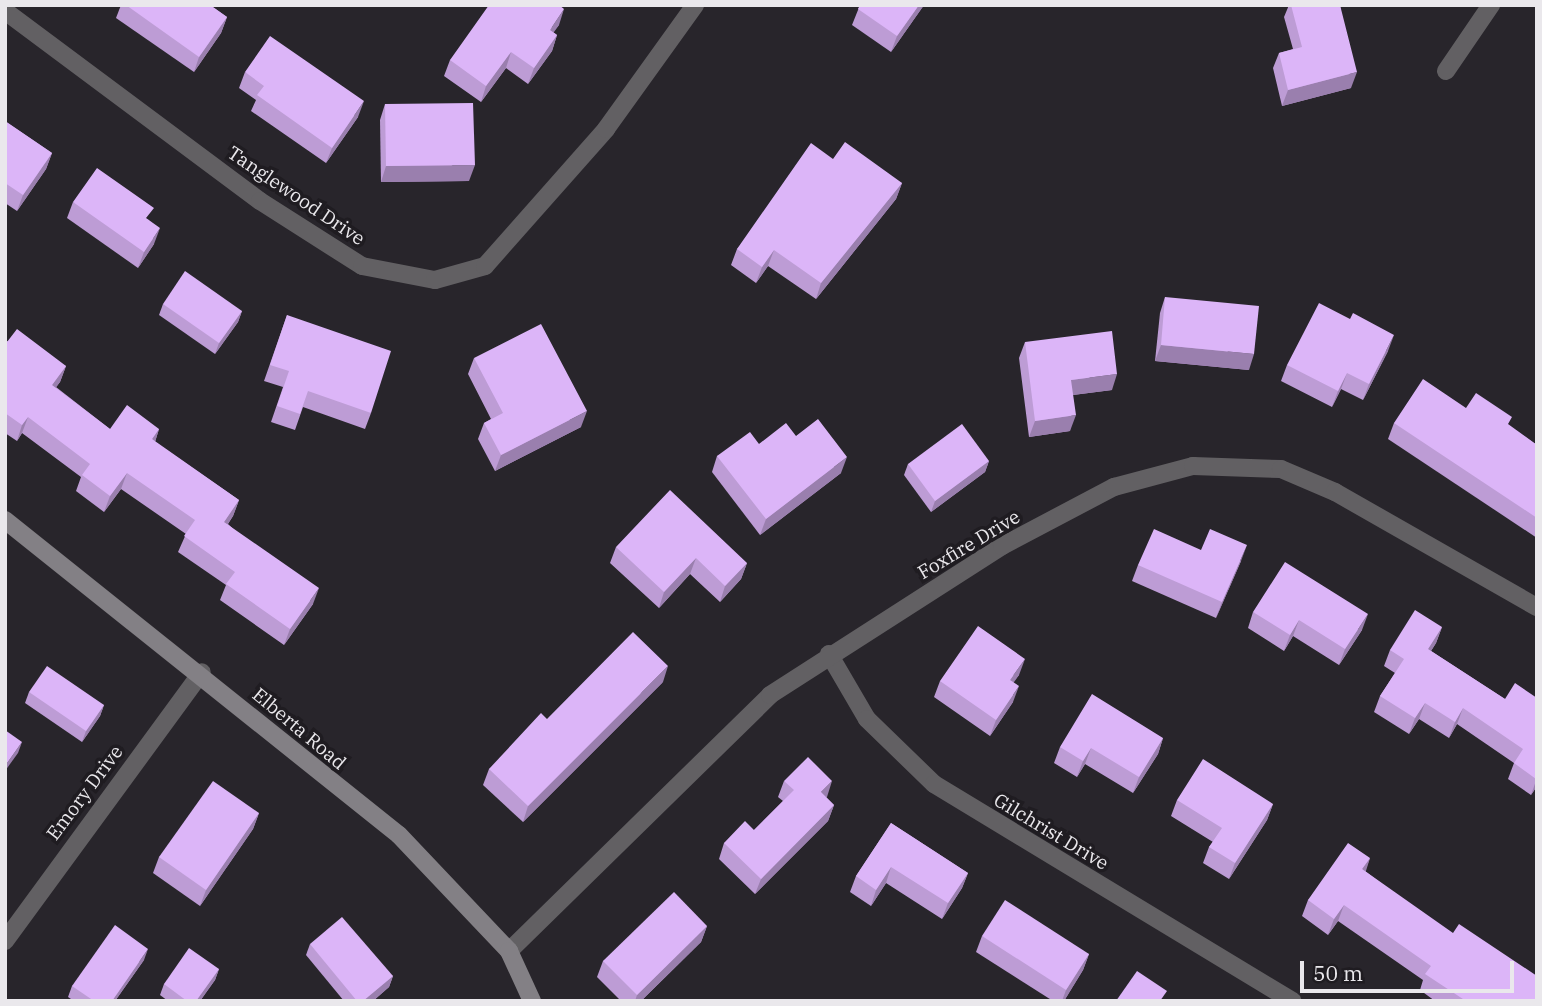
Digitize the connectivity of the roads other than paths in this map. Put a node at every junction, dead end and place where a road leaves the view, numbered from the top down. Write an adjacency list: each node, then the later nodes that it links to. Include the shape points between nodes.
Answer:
1 (1492, 5): 4 (street)
2 (687, 8): 3 (street, Tanglewood Drive, via 606,129 485,266 435,280 351,259 260,201)
3 (5, 11)
4 (1446, 71)
5 (5, 520): 8 (street, Elberta Road)
6 (1537, 607): 7 (street, Foxfire Drive, via 1335,492 1280,469 1193,466 1114,487 1002,546)
7 (829, 653): 10 (street, Foxfire Drive, via 769,695); 12 (street, Gilchrist Drive, via 867,719 934,784)
8 (202, 672): 9 (street, Emory Drive); 10 (street, Elberta Road, via 286,749 400,835)
9 (5, 941)
10 (509, 951): 11 (street, Elberta Road)
11 (532, 1001)
12 (1292, 1001)

